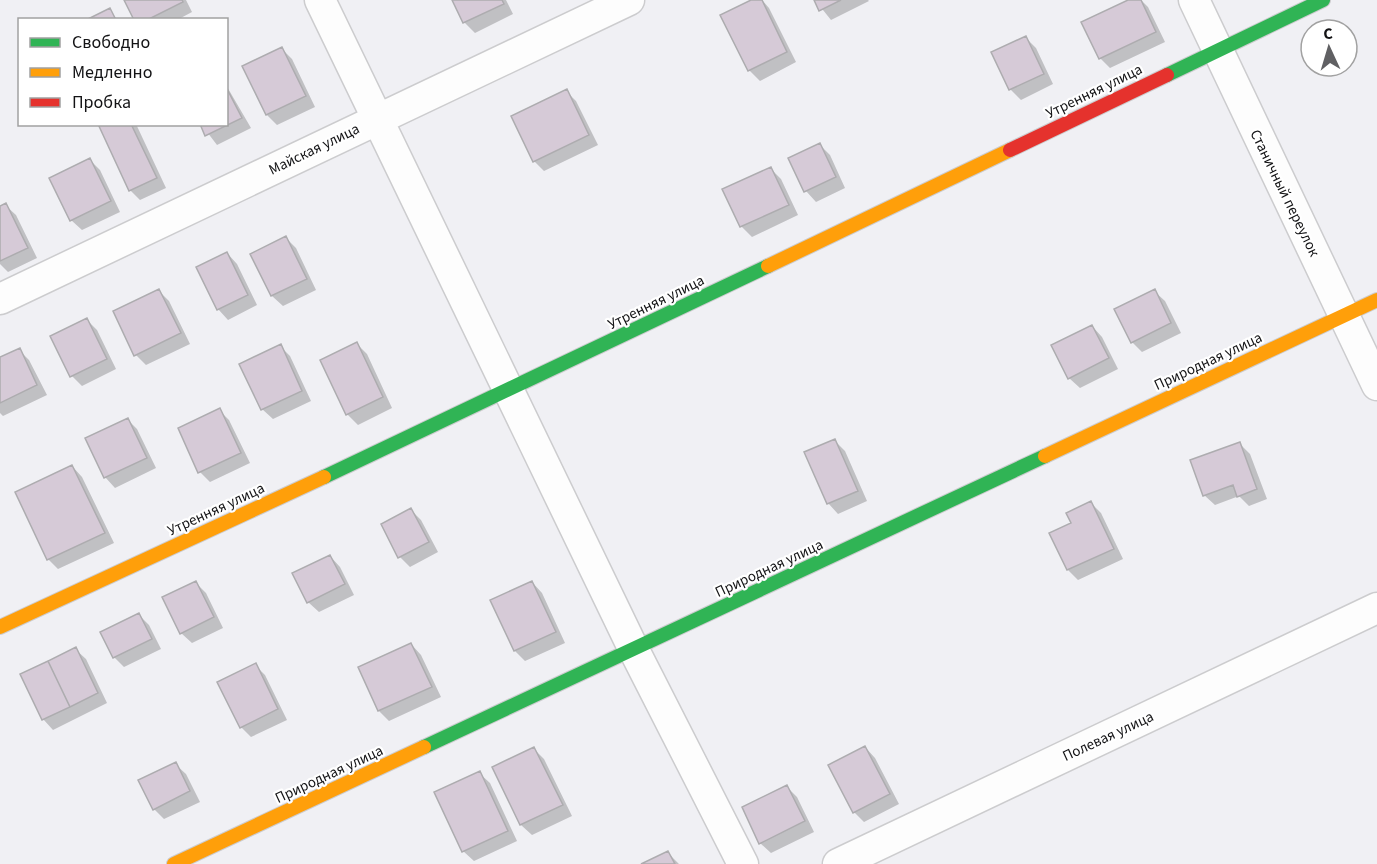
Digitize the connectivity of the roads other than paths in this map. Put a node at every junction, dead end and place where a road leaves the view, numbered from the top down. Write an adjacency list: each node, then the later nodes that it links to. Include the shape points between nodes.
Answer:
1 (320, 0): 6 (street)
2 (629, 0): 6 (street, Майская улица)
3 (1194, 0): 5 (street, Станичный переулок)
4 (1323, 0): 5 (street, Утренняя улица)
5 (1216, 50): 9 (street, Станичный переулок); 11 (street, Утренняя улица)
6 (376, 119): 7 (street, Майская улица); 11 (street)
7 (0, 299)
8 (1377, 300): 9 (street, Природная улица)
9 (1344, 315): 10 (street, Станичный переулок); 14 (street, Природная улица)
10 (1377, 385)
11 (510, 390): 13 (street, Утренняя улица); 14 (street)
12 (1377, 608): 17 (street, Полевая улица)
13 (0, 627)
14 (634, 650): 15 (street, Природная улица); 16 (street)
15 (174, 864)
16 (743, 864)
17 (838, 864)

